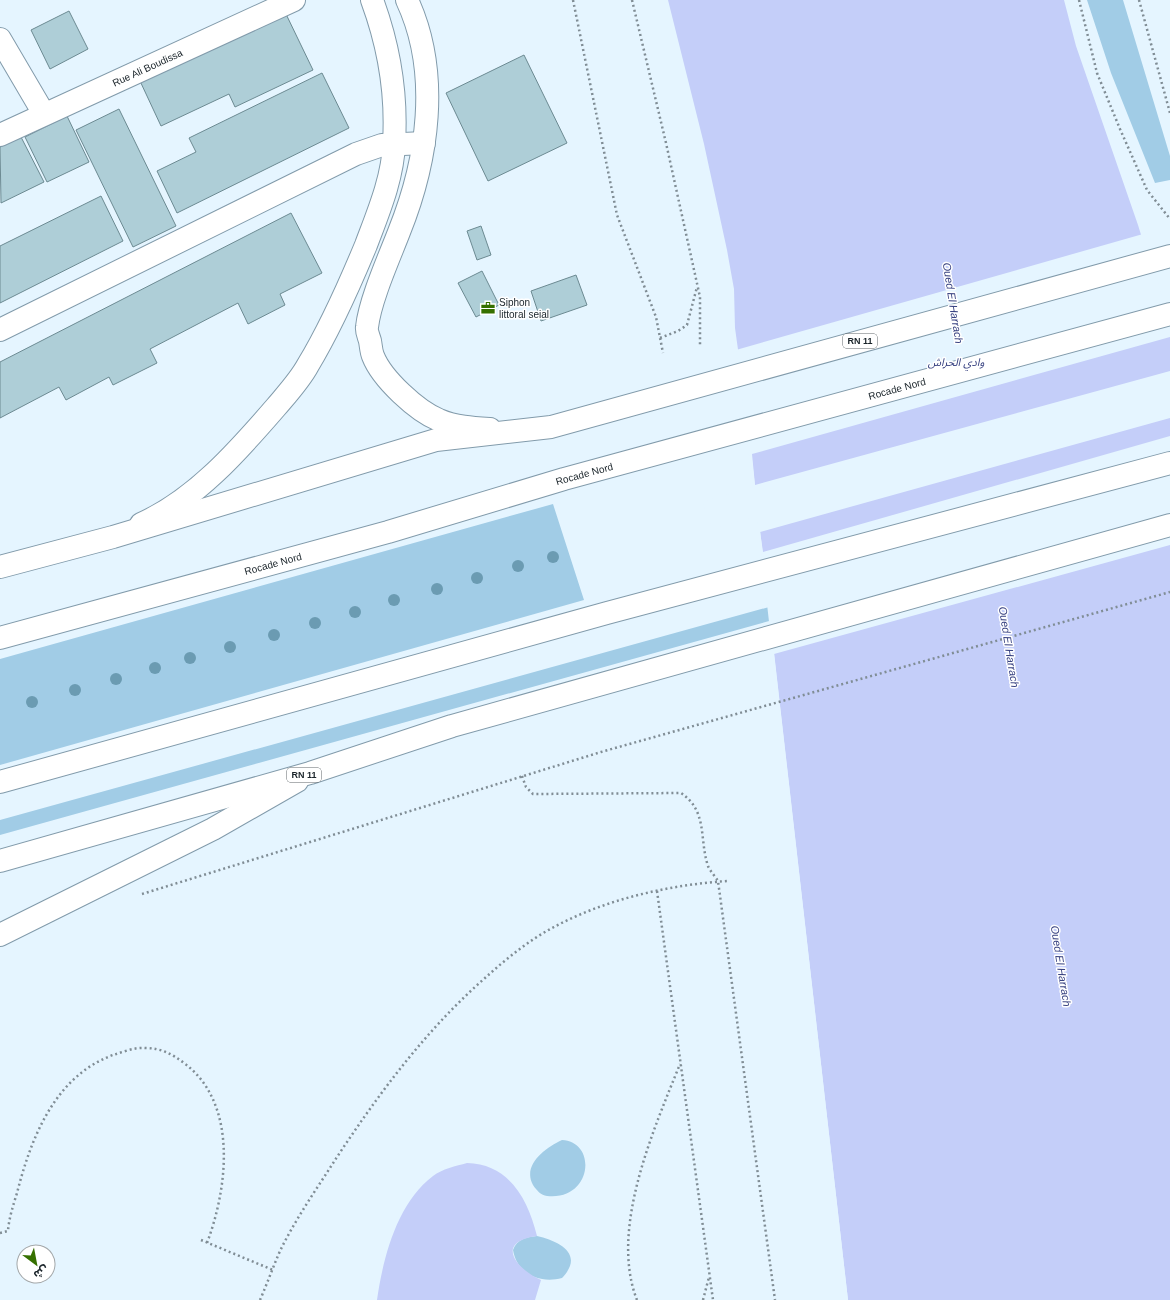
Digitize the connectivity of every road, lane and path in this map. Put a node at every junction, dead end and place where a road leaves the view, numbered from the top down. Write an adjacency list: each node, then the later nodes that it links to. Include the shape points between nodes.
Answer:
1 (294, 0): 10 (main road, Rue Ali Boudissa)
2 (372, 0): 13 (main road, via 386,44 393,91)
3 (407, 0): 12 (main road, via 416,19 422,44 426,104)
4 (573, 0): 19 (path, via 617,215 656,317)
5 (632, 0): 16 (path)
6 (1079, 0): 14 (path, via 1097,73 1120,129 1147,190)
7 (1139, 0): 9 (path)
8 (0, 39): 10 (main road)
9 (1170, 113)
10 (44, 114): 11 (main road, Rue Ali Boudissa)
11 (0, 135)
12 (424, 143): 13 (main road); 22 (main road, via 417,179 366,328 373,357 386,376 421,411 440,421 462,427)
13 (394, 144): 18 (main road, via 382,145 356,154); 25 (main road, via 379,212 346,294 307,367 248,440 220,468 187,496 152,519)
14 (1170, 219)
15 (1170, 256): 22 (main road, RN 11, via 551,427)
16 (698, 287): 19 (path, via 687,325 678,332); 20 (path)
17 (1170, 314): 28 (main road, Rocade Nord, via 564,479 388,532)
18 (0, 330)
19 (660, 338): 21 (path)
20 (700, 345)
21 (663, 354)
22 (505, 431): 25 (main road, RN 11, via 436,440)
23 (1170, 463): 31 (main road, via 607,612)
24 (1170, 525): 29 (main road, RN 11, via 452,726)
25 (113, 537): 26 (main road, RN 11)
26 (0, 568)
27 (1170, 592): 30 (path)
28 (0, 638)
29 (310, 773): 32 (main road, RN 11); 37 (main road, via 213,829)
30 (522, 776): 33 (path, via 526,787 533,794 681,793 691,800 699,813 708,866); 36 (path)
31 (0, 782)
32 (0, 862)
33 (718, 881): 34 (path); 35 (path); 48 (path)
34 (727, 881)
35 (657, 891): 38 (path); 42 (path, via 578,915 553,927 504,960 470,991 422,1040 370,1107 321,1181 280,1251)
36 (136, 896)
37 (0, 935)
38 (681, 1063): 43 (path); 45 (path, via 642,1164 631,1220 630,1264)
39 (0, 1233): 41 (path, via 8,1231 30,1147 45,1115 70,1081 98,1060 145,1048 169,1052 193,1070 211,1094 221,1121 223,1155 220,1198)
40 (201, 1240): 41 (path)
41 (207, 1243): 42 (path)
42 (273, 1270): 44 (path)
43 (710, 1276): 46 (path); 47 (path)
44 (260, 1300)
45 (637, 1300)
46 (703, 1300)
47 (713, 1300)
48 (775, 1300)

